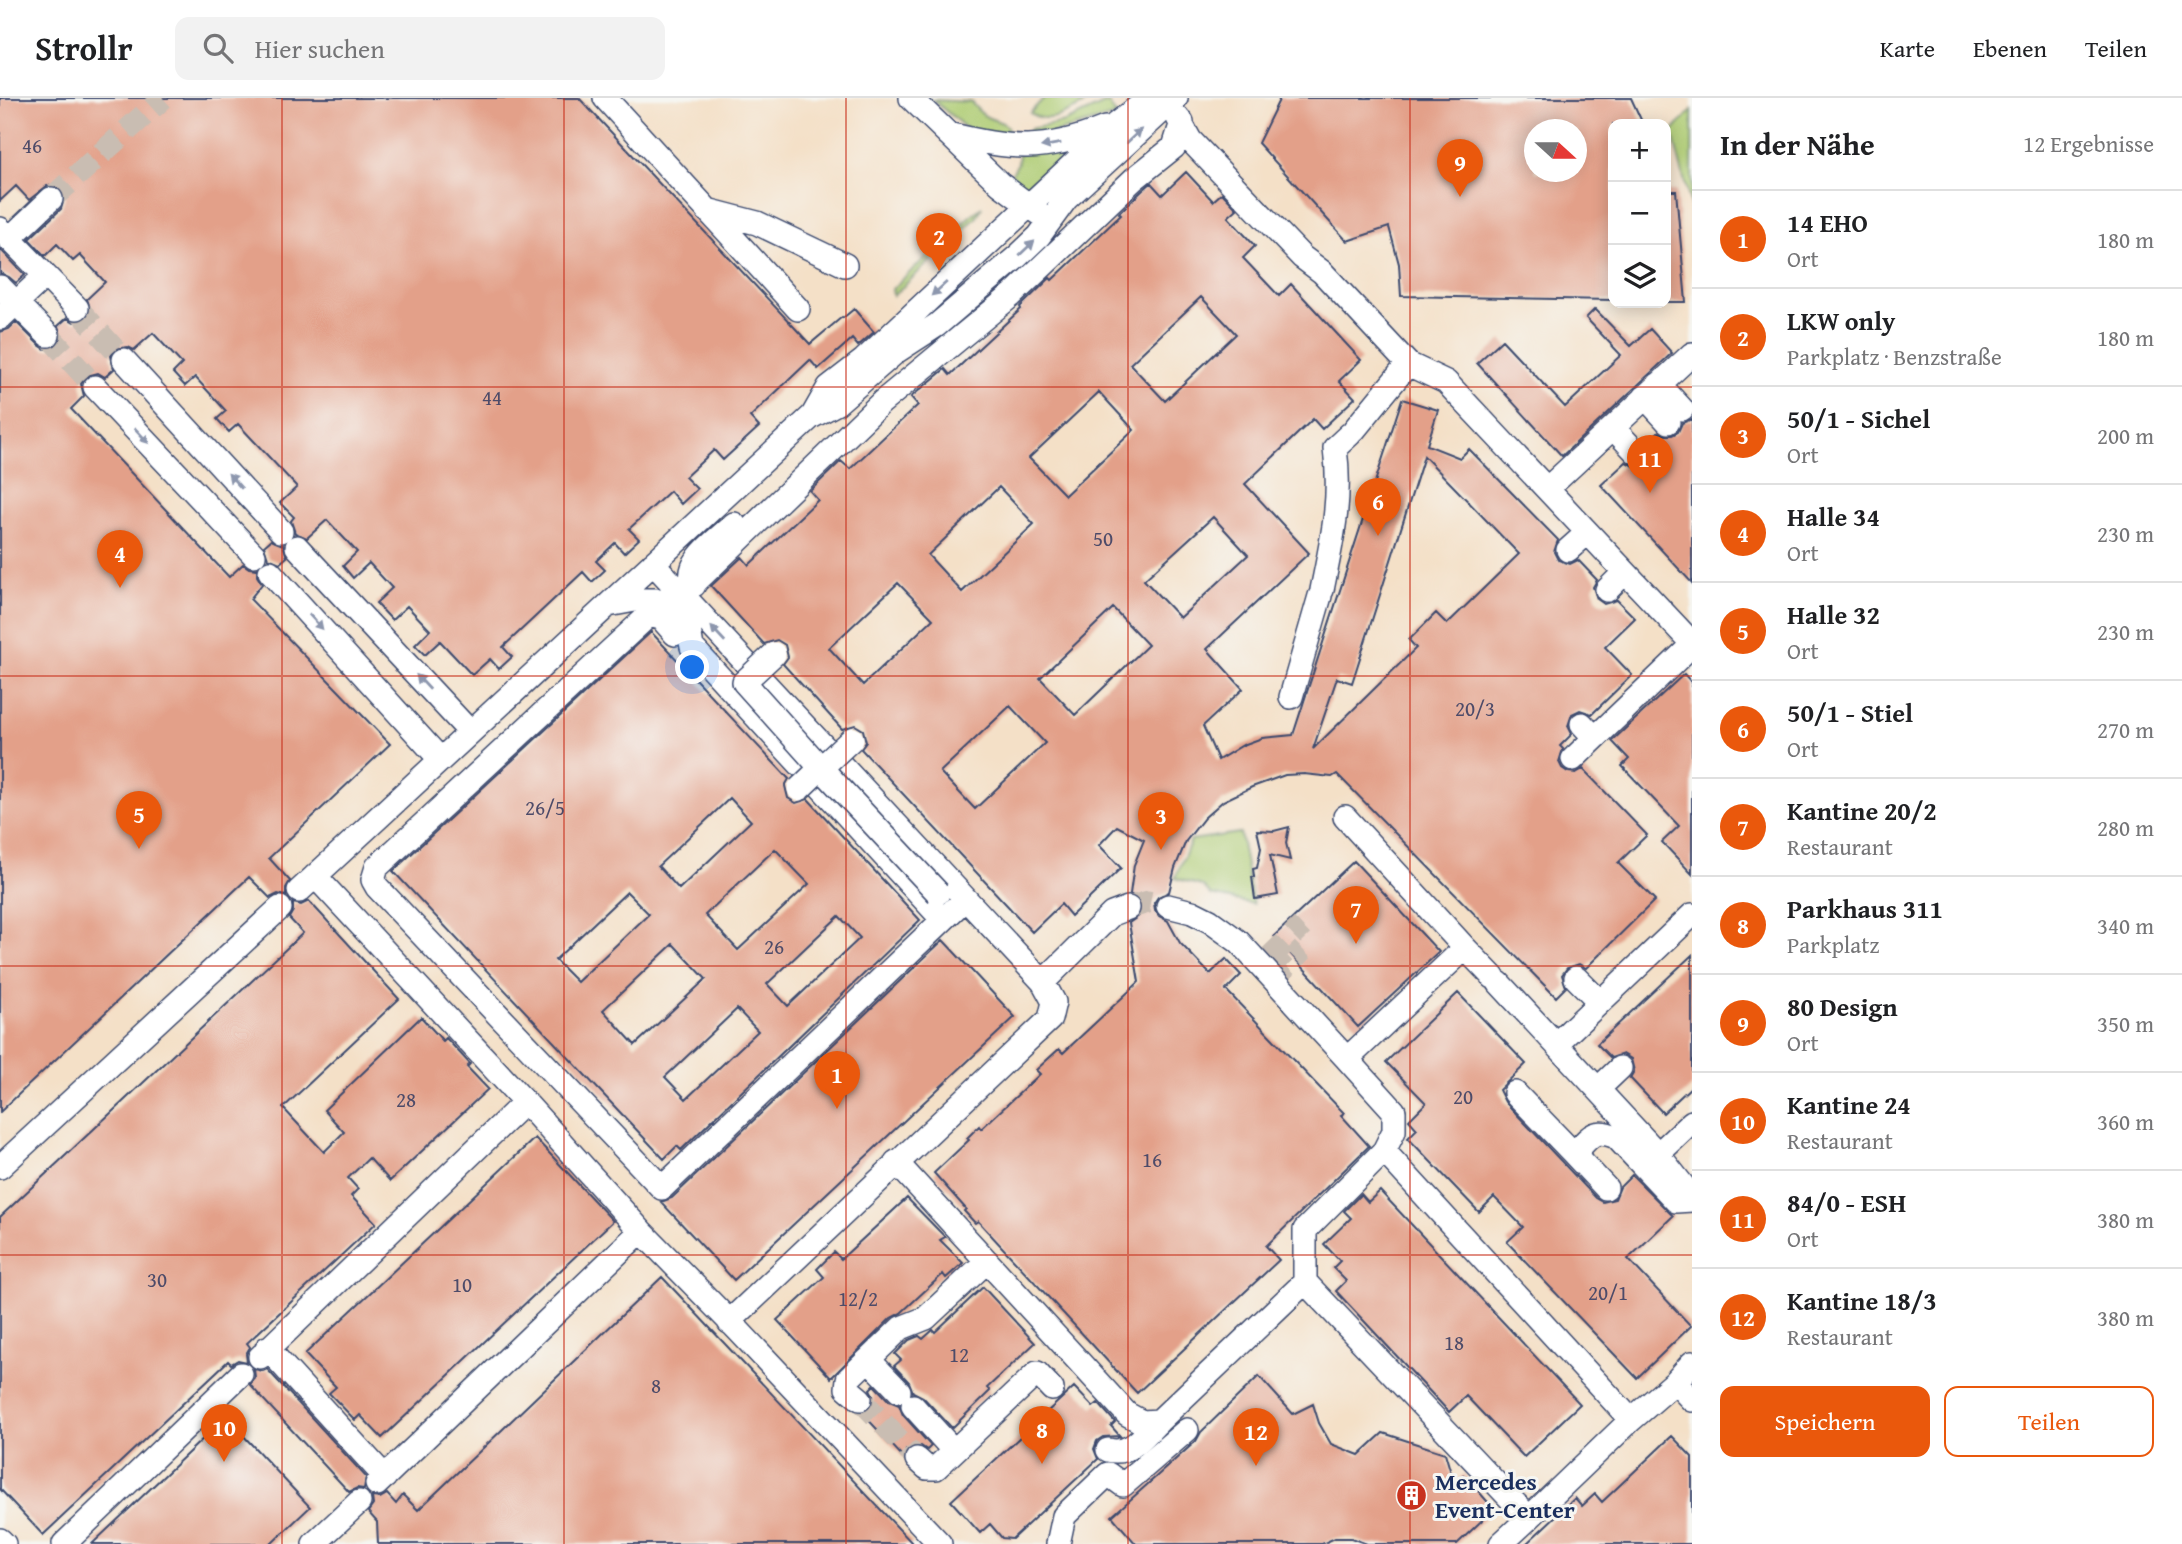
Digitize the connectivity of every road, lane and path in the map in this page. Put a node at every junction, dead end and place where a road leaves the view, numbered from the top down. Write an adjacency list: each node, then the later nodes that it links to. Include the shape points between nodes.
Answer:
1 (605, 98): 8 (street)
2 (911, 98): 5 (street)
3 (1167, 104): 4 (street); 9 (street, one-way to 3, via 1066,199); 19 (street, via 1190,140 1223,164 1310,250 1322,272); 35 (street, via 1174,147 1012,295 882,402)
4 (1116, 124): 5 (street, one-way to 5, via 1065,142 1032,147); 7 (street)
5 (948, 134): 7 (street)
6 (51, 200): 10 (street)
7 (1028, 205): 9 (street); 20 (street, one-way to 20, via 885,338)
8 (707, 210): 11 (street, via 757,223); 15 (street)
9 (1051, 221): 20 (street, one-way to 9, via 937,325 1040,236)
10 (4, 234): 12 (street)
11 (845, 265)
12 (45, 276): 13 (street); 14 (street)
13 (5, 303): 16 (street)
14 (77, 308)
15 (798, 309)
16 (48, 335)
17 (1692, 354): 22 (street)
18 (124, 359): 41 (street, one-way to 18)
19 (1408, 364): 27 (street, via 1446,382); 40 (street, via 1335,448 1337,514)
20 (870, 365): 24 (street, via 830,387)
21 (95, 387): 30 (street, one-way to 30)
22 (1652, 391): 23 (street); 25 (street)
23 (1675, 416)
24 (811, 417): 31 (street); 35 (street, via 828,436 699,558)
25 (1614, 428): 26 (street); 27 (street)
26 (1636, 452)
27 (1547, 489): 28 (street)
28 (1587, 533): 29 (street); 33 (street)
29 (1568, 550)
30 (254, 555)
31 (653, 563): 35 (street); 36 (street)
32 (271, 572): 43 (street, one-way to 43)
33 (1624, 573): 34 (street); 38 (street)
34 (1607, 590)
35 (682, 593): 36 (street); 37 (street); 48 (street, one-way to 35)
36 (608, 605): 41 (street)
37 (688, 624): 48 (street, via 692,647); 48 (street, via 675,634 661,618 649,615 377,867 373,880 377,887 662,1188)
38 (1692, 644): 44 (street, via 1618,702 1589,731)
39 (774, 654): 45 (street, bridge, via 744,682)
40 (1292, 697)
41 (470, 732): 43 (street)
42 (852, 739): 45 (street, bridge)
43 (440, 759): 62 (street, via 307,883)
44 (1573, 759)
45 (821, 768): 46 (street, bridge); 48 (street, bridge)
46 (799, 789)
47 (1345, 817): 53 (street)
48 (950, 905): 55 (street)
49 (1168, 906): 58 (street, via 1210,921 1264,962)
50 (280, 908): 68 (street)
51 (1128, 908): 55 (street, via 1112,914)
52 (1692, 915): 56 (street)
53 (1465, 948): 57 (street); 58 (street)
54 (1576, 978): 56 (street)
55 (1043, 982): 67 (street, via 1054,1002 1050,1018)
56 (1599, 1001): 57 (street)
57 (1556, 1044): 60 (street)
58 (1347, 1059): 64 (street, via 1394,1111 1394,1131)
59 (1620, 1068): 60 (street)
60 (1598, 1089): 66 (street)
61 (1515, 1093): 65 (street)
62 (525, 1102): 71 (street); 71 (street, via 263,1352 381,1481)
63 (1692, 1122): 66 (street)
64 (1384, 1151): 73 (street, via 1305,1230); 82 (street)
65 (1574, 1154): 69 (street); 70 (street, via 1593,1134 1604,1131 1616,1137 1676,1201)
66 (1658, 1154): 70 (street)
67 (896, 1162): 72 (street); 74 (street)
68 (0, 1167)
69 (1606, 1188)
70 (1692, 1198)
71 (641, 1231): 74 (street)
72 (987, 1261): 75 (street, via 926,1318 901,1328); 83 (street, via 1127,1414 1142,1422)
73 (1305, 1282): 83 (street); 89 (street)
74 (729, 1322): 92 (street)
75 (869, 1360): 80 (street, via 848,1378 847,1388); 86 (street)
76 (1692, 1363): 78 (street)
77 (241, 1374): 90 (street)
78 (1675, 1382): 81 (street); 82 (street)
79 (1052, 1389): 86 (street, via 1037,1373)
80 (860, 1399)
81 (1692, 1400)
82 (1631, 1420): 89 (street)
83 (1159, 1421): 85 (street, via 1128,1451)
84 (1187, 1430): 93 (street, via 1123,1485 1108,1474 1064,1516)
85 (1108, 1450)
86 (954, 1451): 87 (street, via 936,1468 927,1468)
87 (917, 1459)
88 (359, 1502): 91 (street)
89 (1529, 1518): 94 (street)
90 (64, 1544)
91 (314, 1544)
92 (940, 1544)
93 (1058, 1544)
94 (1501, 1544)

